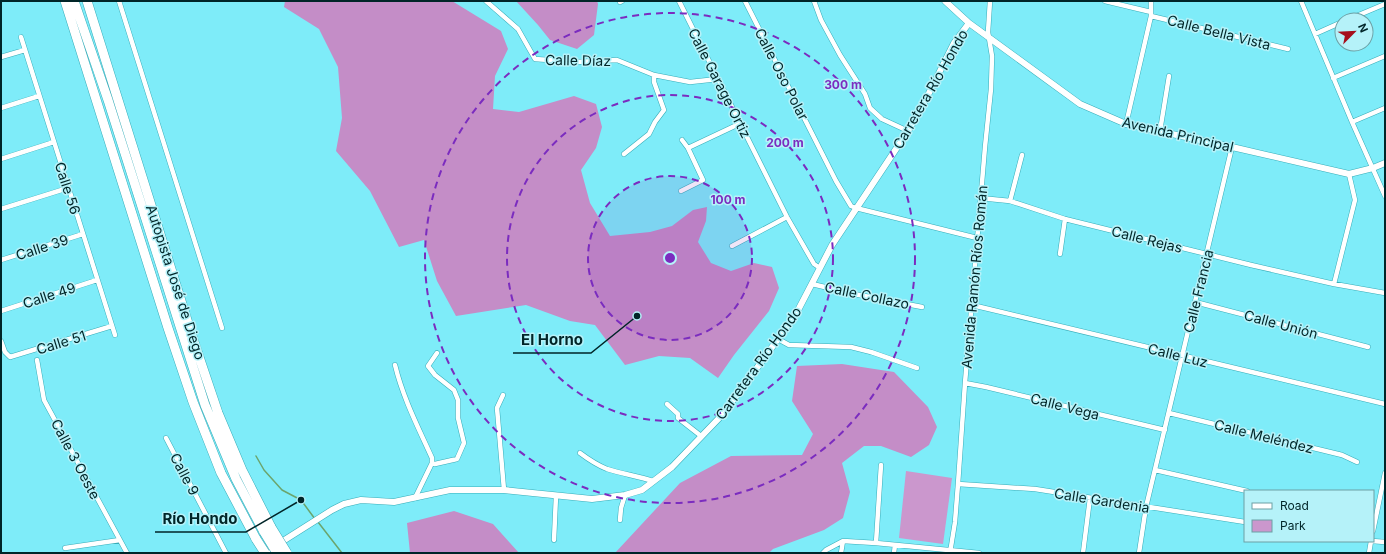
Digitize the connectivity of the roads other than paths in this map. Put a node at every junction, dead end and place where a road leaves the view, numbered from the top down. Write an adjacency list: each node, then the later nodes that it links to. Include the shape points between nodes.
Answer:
1 (65, 1): 124 (highway, Autopista José de Diego, bridge, via 193,402 222,473)
2 (74, 1): 32 (highway)
3 (78, 1): 32 (highway, via 105,83)
4 (87, 1): 111 (highway, Autopista José de Diego, via 218,413)
5 (118, 1): 75 (street)
6 (486, 1): 27 (street, Calle Díaz, via 518,30 535,59 576,62 617,60)
7 (679, 1): 30 (street, Calle Garage Ortiz)
8 (745, 1): 55 (street, Calle Oso Polar, via 836,181 851,206)
9 (814, 1): 38 (street, via 840,55 866,94 870,108 882,119)
10 (945, 1): 18 (street, Avenida Principal)
11 (990, 1): 22 (street, Avenida Ramón Ríos Román)
12 (1105, 1): 17 (street, Calle Bella Vista)
13 (1152, 1): 17 (street)
14 (1301, 1): 20 (street)
15 (1385, 4): 16 (street)
16 (1366, 12)
17 (1151, 14): 23 (street, Calle Bella Vista); 37 (street)
18 (969, 23): 22 (street, Avenida Principal); 38 (street, Carretera Río Hondo, via 954,43)
19 (1334, 26): 20 (street)
20 (1315, 34): 29 (street)
21 (21, 37): 24 (street, Calle 56)
22 (988, 37): 37 (street, Avenida Principal, via 1080,104); 53 (street, Avenida Ramón Ríos Román, via 992,56 992,77)
23 (1288, 49)
24 (25, 50): 26 (street); 31 (street, Calle 56)
25 (1385, 56): 29 (street)
26 (1, 57)
27 (654, 75): 30 (street, Calle Díaz, via 690,82); 44 (street, via 664,110 649,134)
28 (1169, 76): 39 (street)
29 (1333, 78): 35 (street)
30 (718, 79): 36 (street, Calle Garage Ortiz)
31 (39, 96): 33 (street); 41 (street, Calle 56)
32 (108, 100): 111 (highway, via 205,406 236,479)
33 (1, 108)
34 (1385, 108): 35 (street)
35 (1352, 122): 48 (street)
36 (741, 123): 43 (street); 57 (street, Calle Garage Ortiz)
37 (1126, 124): 39 (street, Avenida Principal)
38 (908, 131): 55 (street, Carretera Río Hondo)
39 (1160, 131): 42 (street, Avenida Principal)
40 (682, 140): 43 (street)
41 (54, 142): 46 (street); 50 (street, Calle 56)
42 (1232, 146): 49 (street, Avenida Principal); 63 (street, Calle Francia)
43 (688, 148): 51 (street, via 703,180)
44 (624, 154)
45 (1022, 155): 54 (street)
46 (1, 159)
47 (1385, 163): 48 (street, Avenida Principal)
48 (1373, 168): 49 (street, Avenida Principal); 52 (street)
49 (1349, 174): 68 (street, via 1355,200)
50 (68, 188): 56 (street); 59 (street, Calle 56)
51 (682, 191)
52 (1385, 196)
53 (980, 198): 54 (street, Calle Rejas); 60 (street, Avenida Ramón Ríos Román)
54 (1010, 201): 58 (street, Calle Rejas)
55 (856, 208): 60 (street); 65 (street, Carretera Río Hondo)
56 (1, 209)
57 (787, 217): 61 (street); 65 (street, Calle Garage Ortiz, via 814,264)
58 (1065, 219): 62 (street); 63 (street, Calle Rejas)
59 (83, 234): 64 (street, Calle 39); 66 (street, Calle 56)
60 (977, 238): 71 (street, Avenida Ramón Ríos Román)
61 (732, 246)
62 (1060, 254)
63 (1206, 254): 68 (street, Calle Rejas); 70 (street, Calle Francia)
64 (1, 260)
65 (820, 268): 67 (street, Carretera Río Hondo)
66 (98, 280): 73 (street, Calle 49); 74 (street, Calle 56)
67 (812, 284): 72 (street, Calle Collazo); 77 (street, Carretera Río Hondo, via 795,316)
68 (1334, 284): 69 (street, Calle Rejas)
69 (1385, 293)
70 (1195, 302): 79 (street, Calle Unión); 81 (street, Calle Francia)
71 (972, 305): 81 (street, Calle Luz); 85 (street, Avenida Ramón Ríos Román)
72 (922, 307)
73 (1, 310)
74 (112, 326): 76 (street, Calle 56); 78 (street, Calle 51, via 10,357)
75 (222, 328)
76 (115, 335)
77 (778, 339): 84 (street, via 789,345 851,347); 91 (street, Carretera Río Hondo, via 723,414)
78 (1, 341)
79 (1368, 347)
80 (437, 353): 95 (street, via 428,366 454,390 458,400 458,418 464,443 456,458)
81 (1182, 355): 87 (street, Calle Luz); 89 (street, Calle Francia)
82 (37, 360): 112 (street, Calle 3 Oeste, via 44,400)
83 (395, 365): 95 (street, via 400,386)
84 (916, 368)
85 (965, 383): 90 (street, Calle Vega); 100 (street, Avenida Ramón Ríos Román)
86 (503, 394): 101 (street, via 497,408)
87 (1385, 403)
88 (667, 404): 91 (street, via 678,414 678,418)
89 (1169, 413): 90 (street, Calle Francia); 94 (street, Calle Meléndez, via 1342,454)
90 (1165, 430): 97 (street, Calle Francia)
91 (701, 436): 99 (street, Carretera Río Hondo, via 672,467)
92 (166, 438): 123 (street, Calle 9)
93 (580, 453): 99 (street, via 592,462 609,469)
94 (1357, 462)
95 (432, 463): 105 (street)
96 (881, 465): 118 (street)
97 (1155, 470): 102 (street); 107 (street, Calle Francia)
98 (1385, 473): 110 (street)
99 (653, 481): 103 (street, Carretera Río Hondo, via 642,490)
100 (958, 484): 106 (street, Calle Gardenia, via 1035,489); 121 (street, Avenida Ramón Ríos Román)
101 (504, 490): 104 (street, Carretera Río Hondo); 105 (street, Carretera Río Hondo, via 450,490)
102 (1244, 490)
103 (625, 495): 104 (street, Carretera Río Hondo, via 592,499); 108 (street)
104 (556, 496): 113 (street)
105 (414, 498): 124 (street, Carretera Río Hondo, via 394,502 361,500 344,504)
106 (1090, 498): 107 (street, Calle Gardenia); 131 (street)
107 (1146, 507): 109 (street, Calle Gardenia); 132 (street, Calle Francia)
108 (620, 520)
109 (1244, 522)
110 (1374, 526)
111 (268, 530): 125 (highway, bridge); 126 (highway, Autopista José de Diego, bridge)
112 (120, 540): 120 (street); 122 (street, Calle 3 Oeste)
113 (554, 540)
114 (843, 541): 118 (street); 127 (street); 128 (street)
115 (1374, 541): 117 (street)
116 (1371, 542): 133 (street)
117 (1385, 542)
118 (876, 543): 119 (street)
119 (896, 545): 121 (street); 129 (street)
120 (65, 548)
121 (950, 552): 130 (street)
122 (127, 553)
123 (226, 553)
124 (264, 553)
125 (277, 553)
126 (287, 553)
127 (823, 553)
128 (841, 553)
129 (894, 553)
130 (979, 553)
131 (1083, 553)
132 (1139, 553)
133 (1369, 553)

